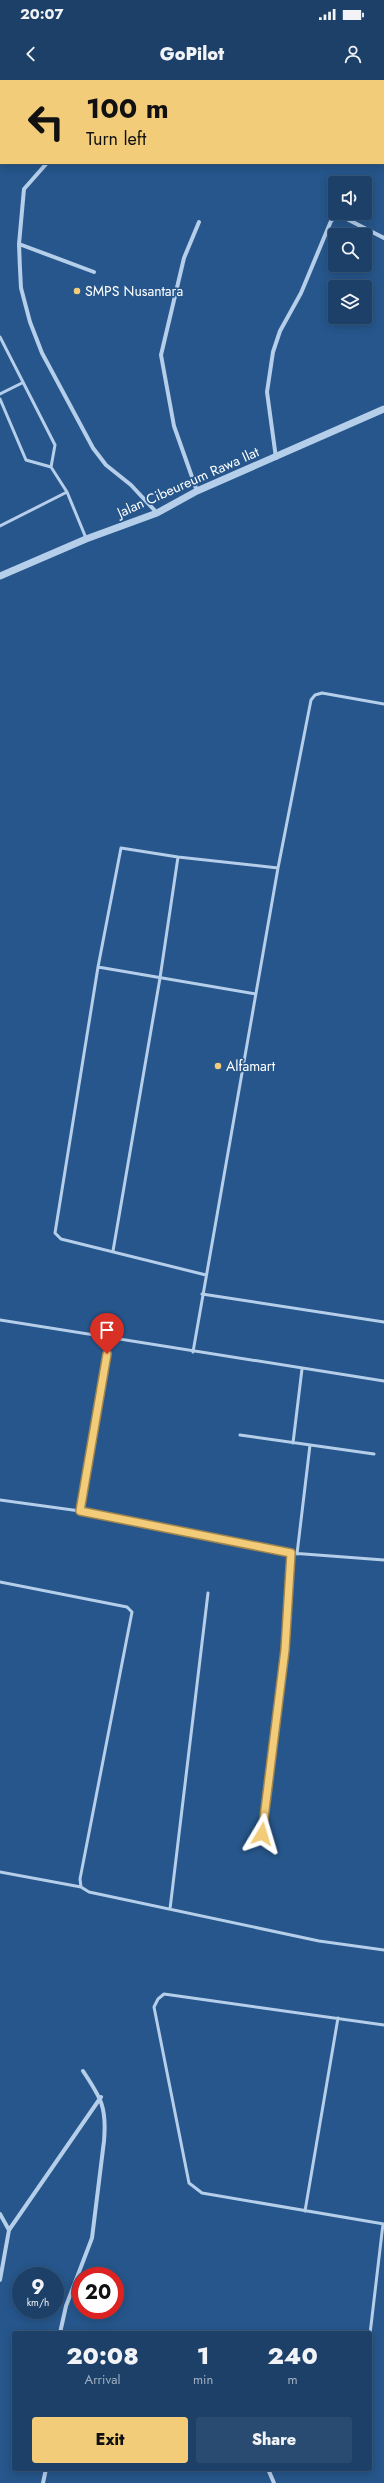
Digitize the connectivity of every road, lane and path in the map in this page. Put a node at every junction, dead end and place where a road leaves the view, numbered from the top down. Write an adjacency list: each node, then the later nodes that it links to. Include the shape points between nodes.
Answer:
1 (46, 164): 4 (street, via 25,186)
2 (199, 222): 13 (street, via 184,258 161,354 174,426)
3 (384, 238): 11 (street, via 341,216 330,221 301,293 280,331 273,352 266,392)
4 (19, 244): 5 (street); 15 (street, via 24,300 42,353 99,456)
5 (94, 272)
6 (0, 337): 7 (lane)
7 (22, 383): 8 (lane); 12 (lane, via 55,445)
8 (0, 394)
9 (0, 399): 12 (lane, via 26,460)
10 (384, 409): 11 (street, Jalan Cibeureum Rawa Ilat)
11 (276, 458): 13 (street, Jalan Cibeureum Rawa Ilat)
12 (51, 467): 14 (lane)
13 (197, 491): 15 (street, Jalan Cibeureum Rawa Ilat)
14 (67, 492): 16 (lane); 17 (lane)
15 (157, 513): 17 (street, Jalan Cibeureum Rawa Ilat)
16 (0, 526)
17 (86, 539): 18 (street, Jalan Cibeureum Rawa Ilat)
18 (0, 576)
19 (384, 704): 21 (lane, via 322,693 315,695 311,700)
20 (178, 857): 21 (lane); 22 (lane, via 121,848); 23 (lane)
21 (278, 868): 24 (lane)
22 (98, 967): 23 (lane); 25 (lane, via 54,1230 56,1236 61,1239)
23 (160, 978): 24 (lane); 25 (lane)
24 (256, 994): 26 (lane)
25 (113, 1251): 26 (lane)
26 (206, 1275): 27 (lane)
27 (202, 1294): 29 (lane); 31 (lane)
28 (0, 1320): 30 (lane)
29 (384, 1322)
30 (110, 1338): 31 (lane); 39 (lane)
31 (193, 1352): 32 (lane)
32 (302, 1370): 33 (lane); 35 (lane)
33 (384, 1381)
34 (240, 1435): 35 (lane)
35 (293, 1443): 36 (lane)
36 (310, 1445): 37 (lane); 41 (lane)
37 (374, 1454)
38 (0, 1500): 39 (lane)
39 (80, 1511): 40 (lane)
40 (291, 1553): 41 (lane); 45 (lane, via 285,1650)
41 (297, 1554): 42 (lane)
42 (384, 1560)
43 (0, 1582): 47 (lane, via 127,1607 132,1612 80,1879)
44 (208, 1593): 48 (lane)
45 (262, 1834)
46 (0, 1872): 47 (lane)
47 (82, 1887): 48 (lane, via 89,1892)
48 (170, 1909): 49 (lane, via 319,1941)
49 (384, 1950)
50 (338, 2018): 51 (lane); 54 (lane); 54 (lane, via 164,1994 154,2007 189,2183 202,2193)
51 (384, 2025)
52 (83, 2071): 53 (street)
53 (101, 2097): 57 (street); 59 (street, via 105,2126 96,2221)
54 (305, 2211): 56 (lane)
55 (0, 2214): 57 (street)
56 (384, 2224): 60 (lane)
57 (9, 2230): 58 (street)
58 (0, 2280)
59 (60, 2331)
60 (370, 2331)
61 (46, 2471): 63 (street)
62 (269, 2471): 64 (street)
63 (43, 2483)
64 (274, 2483)

